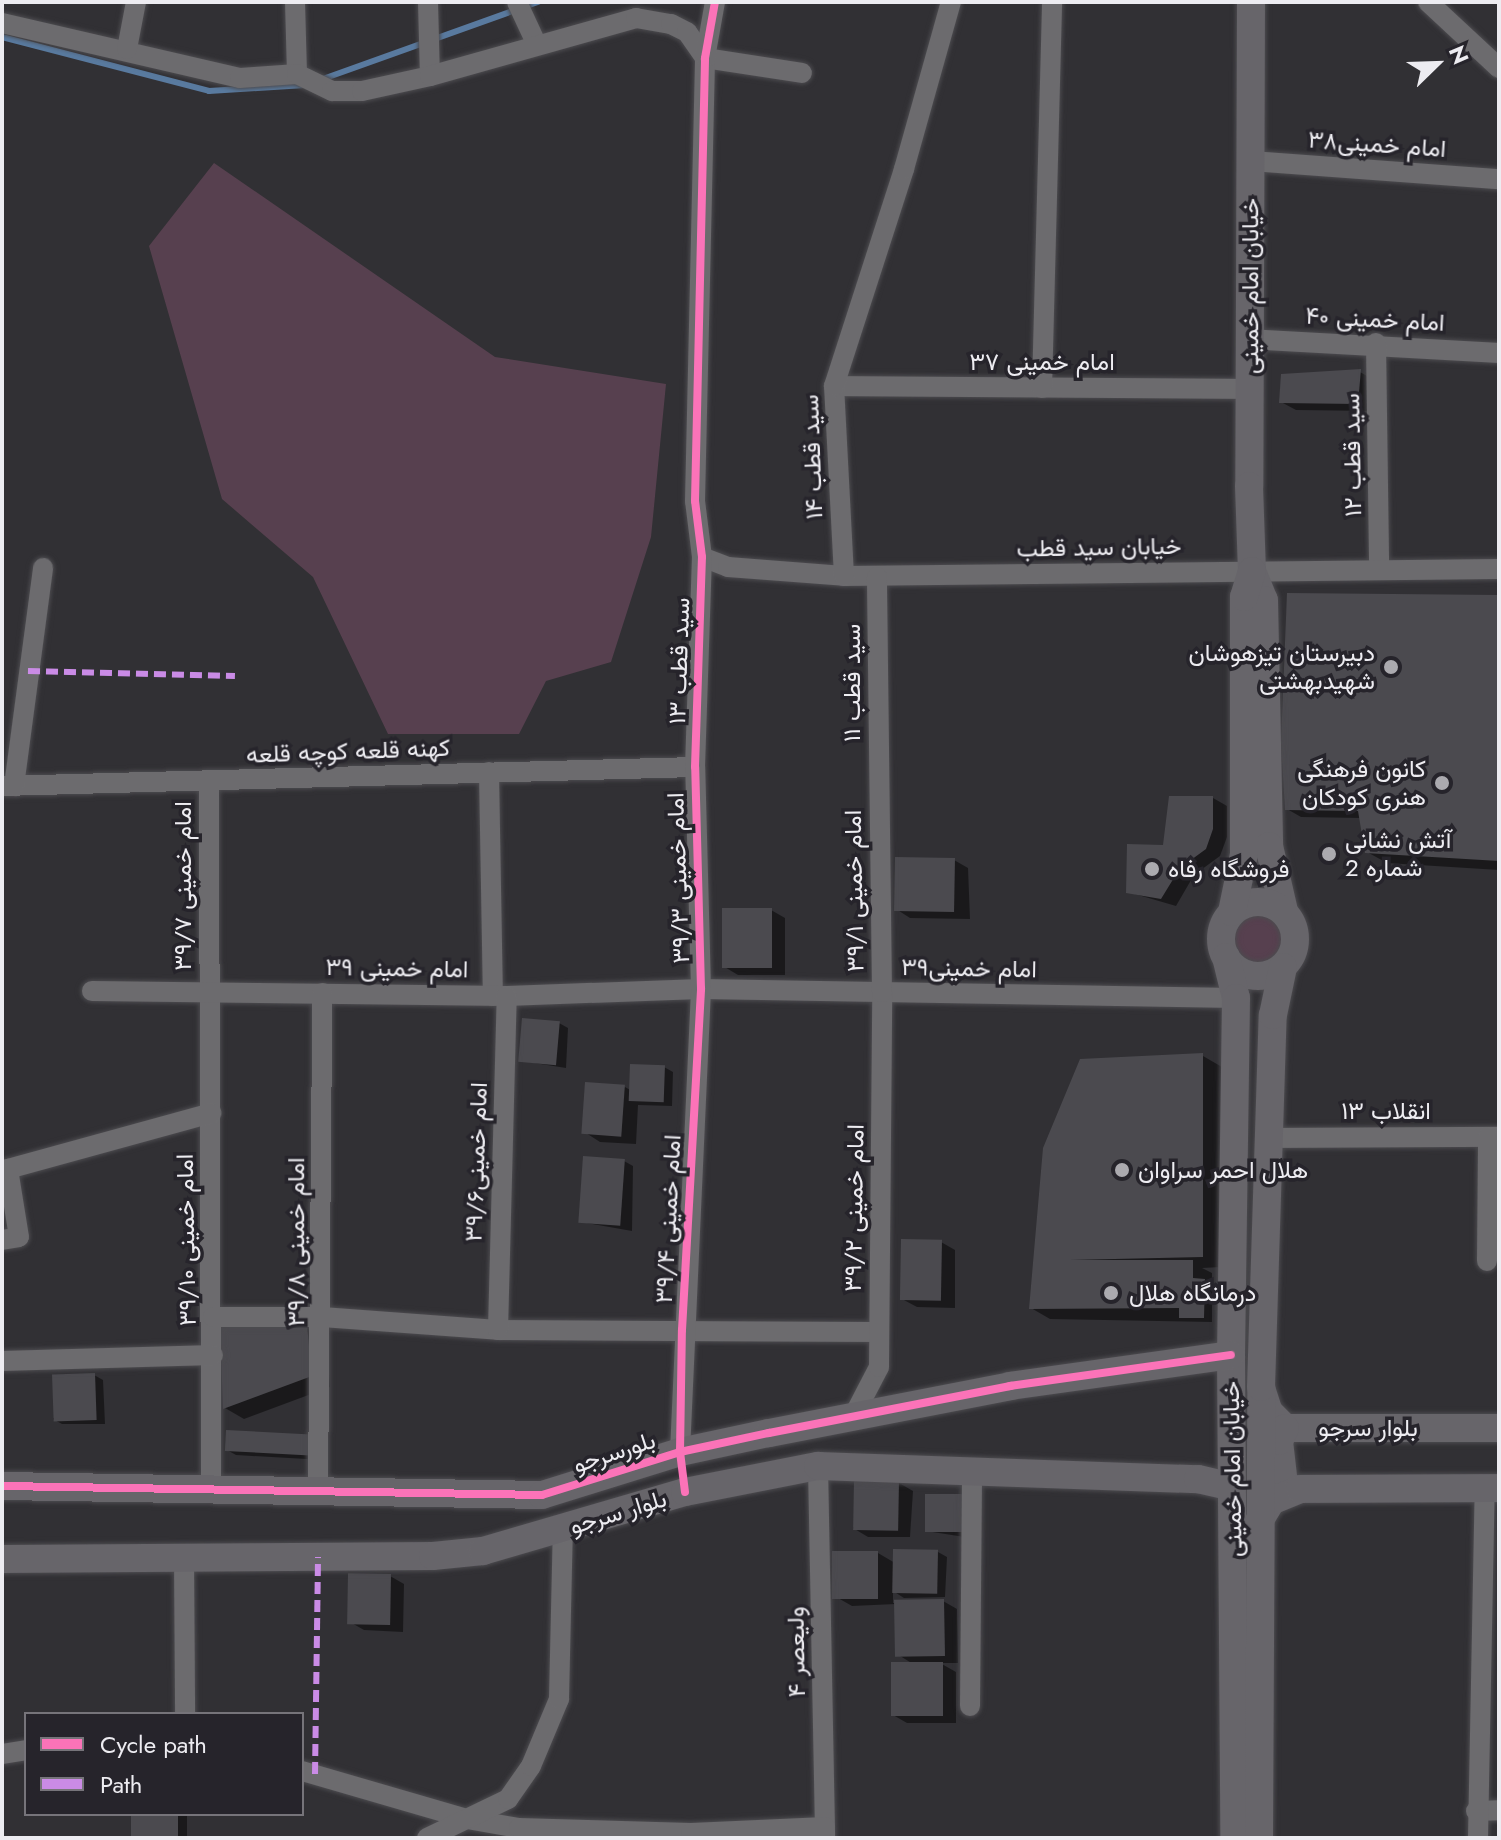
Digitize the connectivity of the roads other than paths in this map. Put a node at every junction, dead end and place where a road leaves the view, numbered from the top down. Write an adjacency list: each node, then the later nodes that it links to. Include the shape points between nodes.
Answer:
1 (136, 2): 12 (street)
2 (295, 2): 16 (street)
3 (428, 2): 17 (street)
4 (517, 2): 11 (street)
5 (715, 2): 13 (street, سید قطب ۱۳)
6 (951, 2): 23 (street, سید قطب ۱۴)
7 (1052, 2): 24 (street)
8 (1251, 2): 18 (main road, خیابان امام خمینی)
9 (1428, 2): 14 (street)
10 (2, 23): 12 (street)
11 (537, 45): 13 (street, via 636,18 687,32); 17 (street)
12 (127, 49): 16 (street, via 240,78)
13 (705, 58): 15 (street); 26 (street, سید قطب ۱۳, via 695,501)
14 (1499, 68)
15 (802, 73)
16 (297, 74): 17 (street, via 332,91 362,91)
17 (430, 76)
18 (1251, 161): 19 (street, امام خمینی۳۸); 20 (main road, خیابان امام خمینی)
19 (1499, 179)
20 (1248, 339): 21 (street, امام خمینی ۴۰); 25 (main road, خیابان امام خمینی)
21 (1376, 343): 22 (street, امام خمینی ۴۰); 27 (street, سید قطب ۱۲)
22 (1499, 353)
23 (834, 386): 24 (street, امام خمینی ۳۷); 31 (street, سید قطب ۱۴)
24 (1042, 388): 25 (street, امام خمینی ۳۷)
25 (1250, 389): 30 (main road, خیابان امام خمینی)
26 (702, 557): 31 (street, خیابان سید قطب, via 728,567); 33 (street, سید قطب ۱۳)
27 (1379, 567): 29 (street, خیابان سید قطب); 30 (street, خیابان سید قطب)
28 (43, 568): 36 (street)
29 (1499, 569)
30 (1252, 571): 32 (street, خیابان سید قطب); 38 (main road, خیابان امام خمینی, via 1264,600 1269,846); 39 (main road, خیابان امام خمینی, via 1244,597 1244,854)
31 (844, 576): 32 (street, خیابان سید قطب)
32 (877, 577): 37 (street, سید قطب ۱۱)
33 (695, 767): 34 (street, کهنه قلعه کوچه قلعه); 42 (street, امام خمینی ۳۹/۳)
34 (489, 772): 35 (street, کهنه قلعه کوچه قلعه); 47 (street, امام خمینی۳۹/۶)
35 (209, 782): 36 (street, کهنه قلعه کوچه قلعه); 44 (street, امام خمینی ۳۹/۷)
36 (8, 786)
37 (878, 789): 45 (street, امام خمینی ۳۹/۱)
38 (1284, 911): 39 (main road, via 1264,901); 41 (main road, via 1296,940)
39 (1232, 912): 40 (main road, via 1221,933)
40 (1226, 957): 41 (main road, via 1252,976); 48 (main road, خیابان امام خمینی)
41 (1283, 967): 51 (main road, خیابان امام خمینی, via 1273,1015)
42 (701, 989): 45 (street, امام خمینی۳۹); 47 (street, امام خمینی ۳۹); 57 (street, امام خمینی ۳۹/۴)
43 (92, 991): 44 (street, امام خمینی ۳۹)
44 (209, 991): 46 (street, امام خمینی ۳۹); 49 (street, امام خمینی ۳۹/۱۰)
45 (882, 992): 48 (street, امام خمینی۳۹); 58 (street, امام خمینی ۳۹/۲)
46 (322, 993): 47 (street, امام خمینی ۳۹); 55 (street, امام خمینی ۳۹/۸)
47 (500, 996): 56 (street, امام خمینی۳۹/۶)
48 (1236, 998): 60 (main road, خیابان امام خمینی)
49 (211, 1113): 52 (street, via 8,1169 19,1237); 54 (street, امام خمینی ۳۹/۱۰)
50 (1494, 1137): 51 (street, انقلاب ۱۳); 53 (street)
51 (1272, 1138): 62 (main road, خیابان امام خمینی)
52 (2, 1240)
53 (1487, 1261)
54 (213, 1317): 55 (street); 59 (street, امام خمینی ۳۹/۱۰)
55 (322, 1317): 56 (street); 73 (street, امام خمینی ۳۹/۸)
56 (498, 1330): 57 (street)
57 (682, 1330): 58 (street); 66 (street, امام خمینی ۳۹/۴)
58 (879, 1332): 63 (street, امام خمینی ۳۹/۲, via 879,1367)
59 (213, 1355): 61 (street); 72 (street, امام خمینی ۳۹/۱۰)
60 (1231, 1355): 63 (main road, بلورسرجو, via 1010,1386); 70 (main road, خیابان امام خمینی)
61 (2, 1361)
62 (1261, 1387): 64 (main road, بلوار سرجو, via 1269,1412); 77 (main road, خیابان امام خمینی)
63 (853, 1417): 66 (main road, بلورسرجو)
64 (1285, 1428): 65 (main road, بلوار سرجو); 76 (main road, via 1279,1441)
65 (1499, 1428)
66 (680, 1452): 74 (main road, بلورسرجو); 75 (main road)
67 (818, 1466): 68 (main road, بلوار سرجو); 75 (main road, بلوار سرجو); 89 (street, ولیعصر ۴)
68 (972, 1472): 70 (main road, بلوار سرجو, via 1198,1479); 81 (street)
69 (2, 1486): 72 (main road, بلورسرجو)
70 (1232, 1487): 92 (main road, خیابان امام خمینی)
71 (1492, 1488): 76 (main road, via 1324,1488); 87 (street)
72 (211, 1489): 73 (main road, بلورسرجو)
73 (318, 1491): 74 (main road, بلورسرجو, via 511,1496)
74 (558, 1491): 78 (main road)
75 (685, 1492): 78 (main road, بلوار سرجو)
76 (1285, 1493): 77 (main road, via 1271,1501)
77 (1258, 1523): 93 (main road, خیابان امام خمینی)
78 (563, 1529): 79 (main road, بلوار سرجو, via 483,1551 433,1556); 88 (street, via 559,1699 531,1766 508,1799)
79 (184, 1557): 80 (main road, بلوار سرجو); 82 (street)
80 (2, 1559)
81 (970, 1706)
82 (185, 1712)
83 (24, 1750): 84 (street)
84 (2, 1754)
85 (304, 1772): 88 (street)
86 (1499, 1810): 87 (street)
87 (1476, 1811): 94 (street)
88 (467, 1819): 90 (street, via 519,1828); 91 (street)
89 (825, 1832): 90 (street)
90 (691, 1836)
91 (427, 1838)
92 (1234, 1838)
93 (1259, 1838)
94 (1478, 1838)

